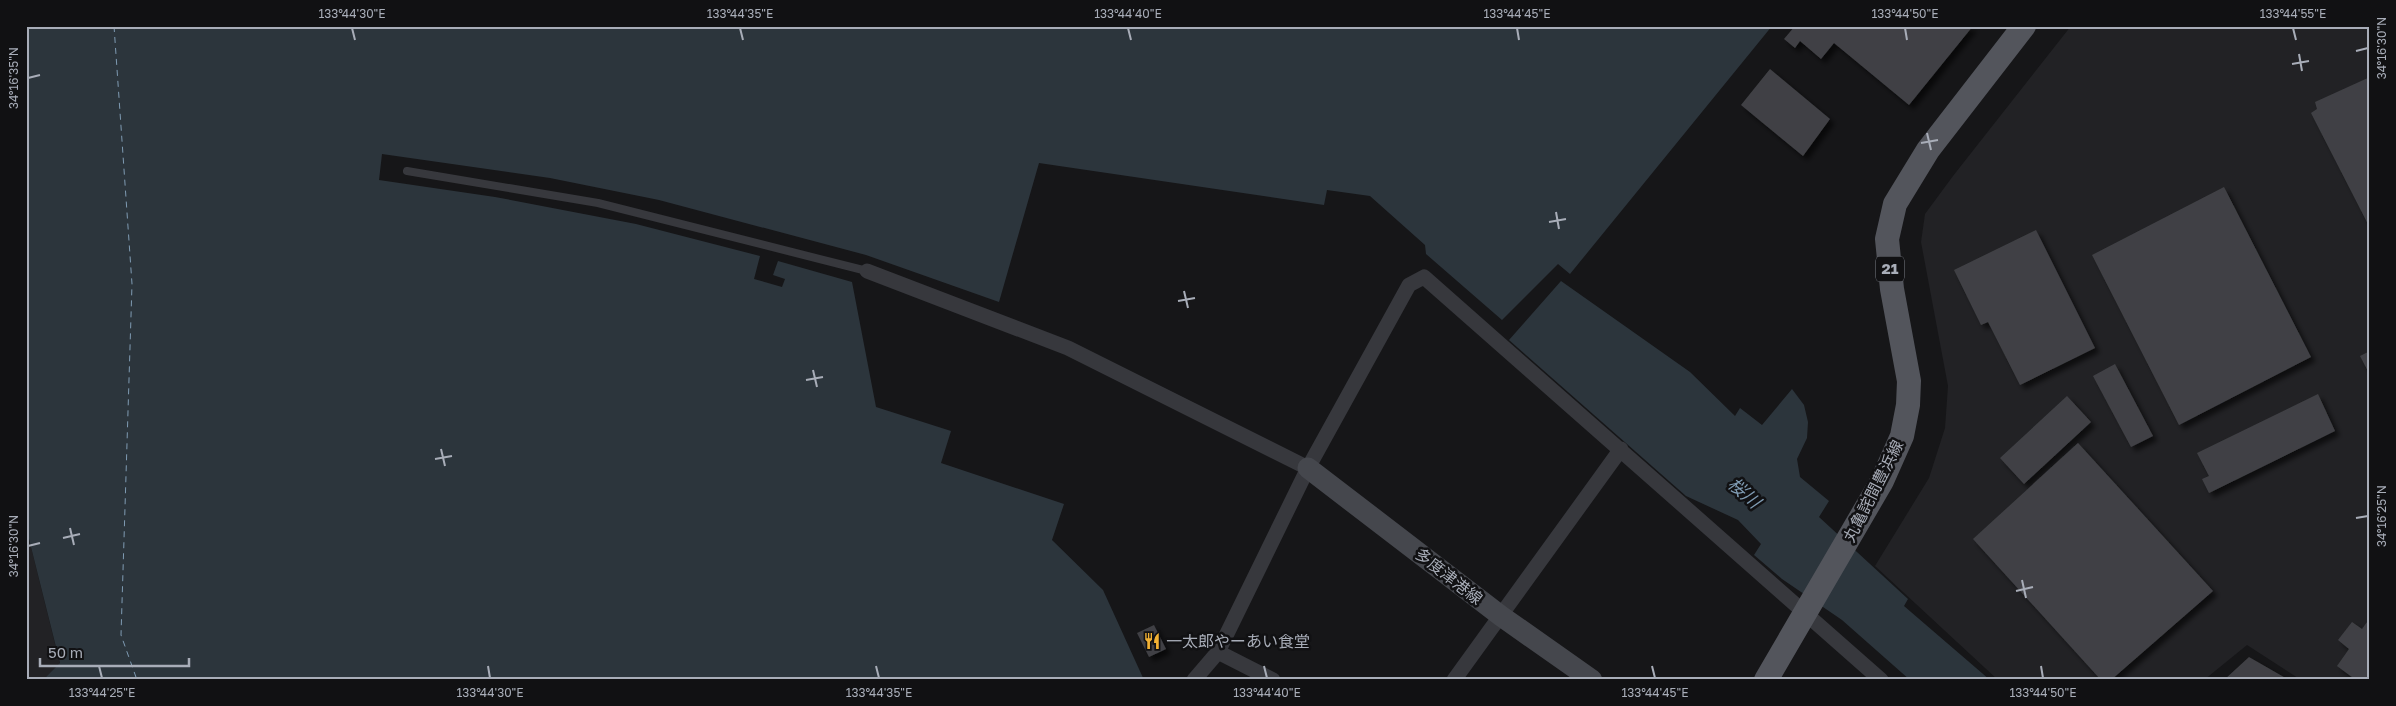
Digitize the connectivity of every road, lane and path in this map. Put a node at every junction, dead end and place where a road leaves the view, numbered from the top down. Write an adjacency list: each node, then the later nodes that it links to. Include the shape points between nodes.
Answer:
1 (2024, 26): 6 (main road, 丸亀詫間豊浜線 / 21, via 1928,150 1895,204 1887,239 1892,289 1909,381 1902,436 1882,481)
2 (407, 171): 3 (lane, via 598,202)
3 (867, 271): 5 (street, via 1068,348)
4 (1621, 449): 5 (street, via 1424,277 1409,285); 6 (street); 7 (street)
5 (1308, 468): 7 (main road, 多度津港線); 8 (street)
6 (1804, 612): 13 (main road, 丸亀詫間豊浜線 / 21); 14 (street)
7 (1501, 616): 11 (street); 12 (main road, 多度津港線)
8 (1218, 652): 9 (street); 10 (street)
9 (1270, 679)
10 (1194, 680)
11 (1454, 680)
12 (1592, 680)
13 (1766, 680)
14 (1881, 680)

